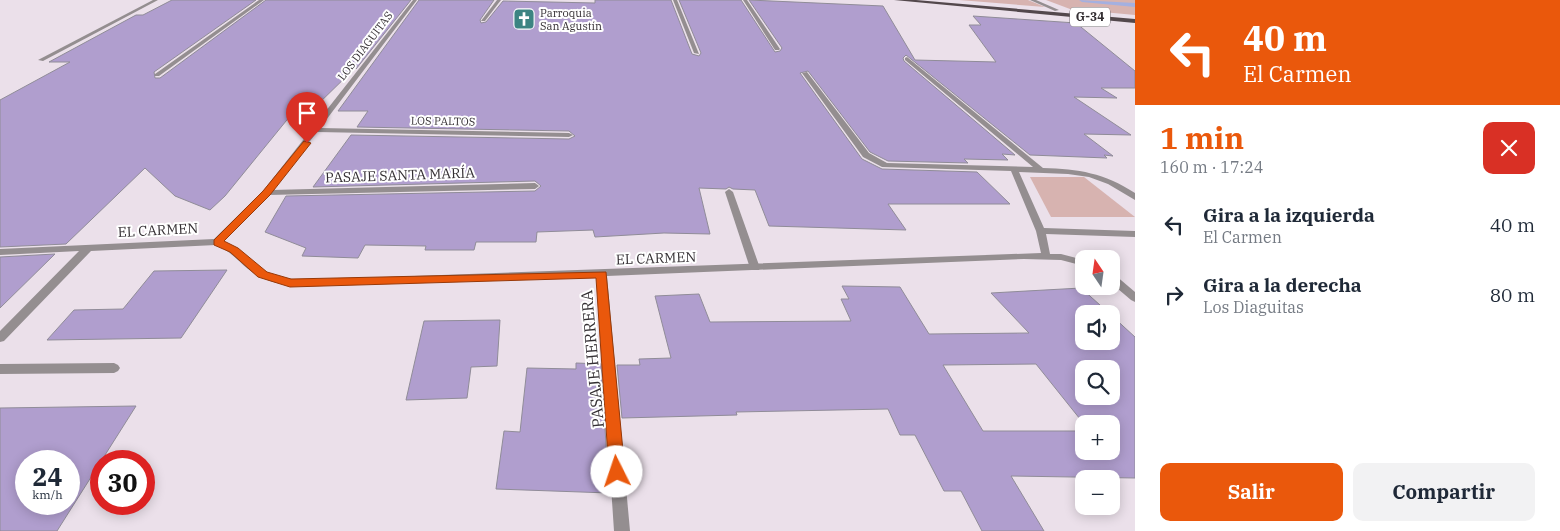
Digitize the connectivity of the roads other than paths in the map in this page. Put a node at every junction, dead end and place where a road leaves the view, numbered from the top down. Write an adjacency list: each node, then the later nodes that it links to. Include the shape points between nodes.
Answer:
1 (156, 0): 18 (street)
2 (262, 0): 20 (street)
3 (415, 0): 21 (street, LOS DIAGUITAS)
4 (498, 0): 13 (street)
5 (675, 0): 16 (street)
6 (745, 0): 15 (street)
7 (897, 0): 11 (main road, G-34)
8 (946, 0): 10 (main road, G-34)
9 (1032, 0): 10 (street)
10 (1057, 10): 11 (main road); 12 (main road, G-34)
11 (1044, 13): 14 (main road, G-34)
12 (1135, 17)
13 (483, 20)
14 (1135, 21)
15 (777, 49)
16 (697, 53)
17 (907, 59): 24 (street)
18 (41, 60)
19 (805, 73): 23 (street, via 866,155 885,165)
20 (157, 75)
21 (317, 130): 22 (street, LOS PALTOS); 27 (street, LOS DIAGUITAS)
22 (569, 135)
23 (1014, 170): 24 (street); 29 (street)
24 (1041, 170): 28 (street, via 1084,172 1098,176)
25 (535, 186): 27 (street, PASAJE SANTA MARÍA)
26 (729, 192): 36 (street)
27 (266, 193): 31 (street, LOS DIAGUITAS)
28 (1135, 197)
29 (1041, 231): 30 (street); 34 (street)
30 (1135, 234)
31 (217, 242): 32 (street, EL CARMEN); 37 (street, EL CARMEN, via 234,250 262,274 290,283)
32 (88, 248): 33 (street, EL CARMEN); 40 (street)
33 (0, 252)
34 (1046, 256): 35 (street, EL CARMEN); 36 (street, EL CARMEN)
35 (1075, 261)
36 (755, 268): 37 (street, EL CARMEN)
37 (602, 274): 43 (street, PASAJE HERRERA)
38 (1120, 285): 39 (street)
39 (1135, 298)
40 (0, 338)
41 (114, 368): 42 (street)
42 (0, 369)
43 (622, 531)

